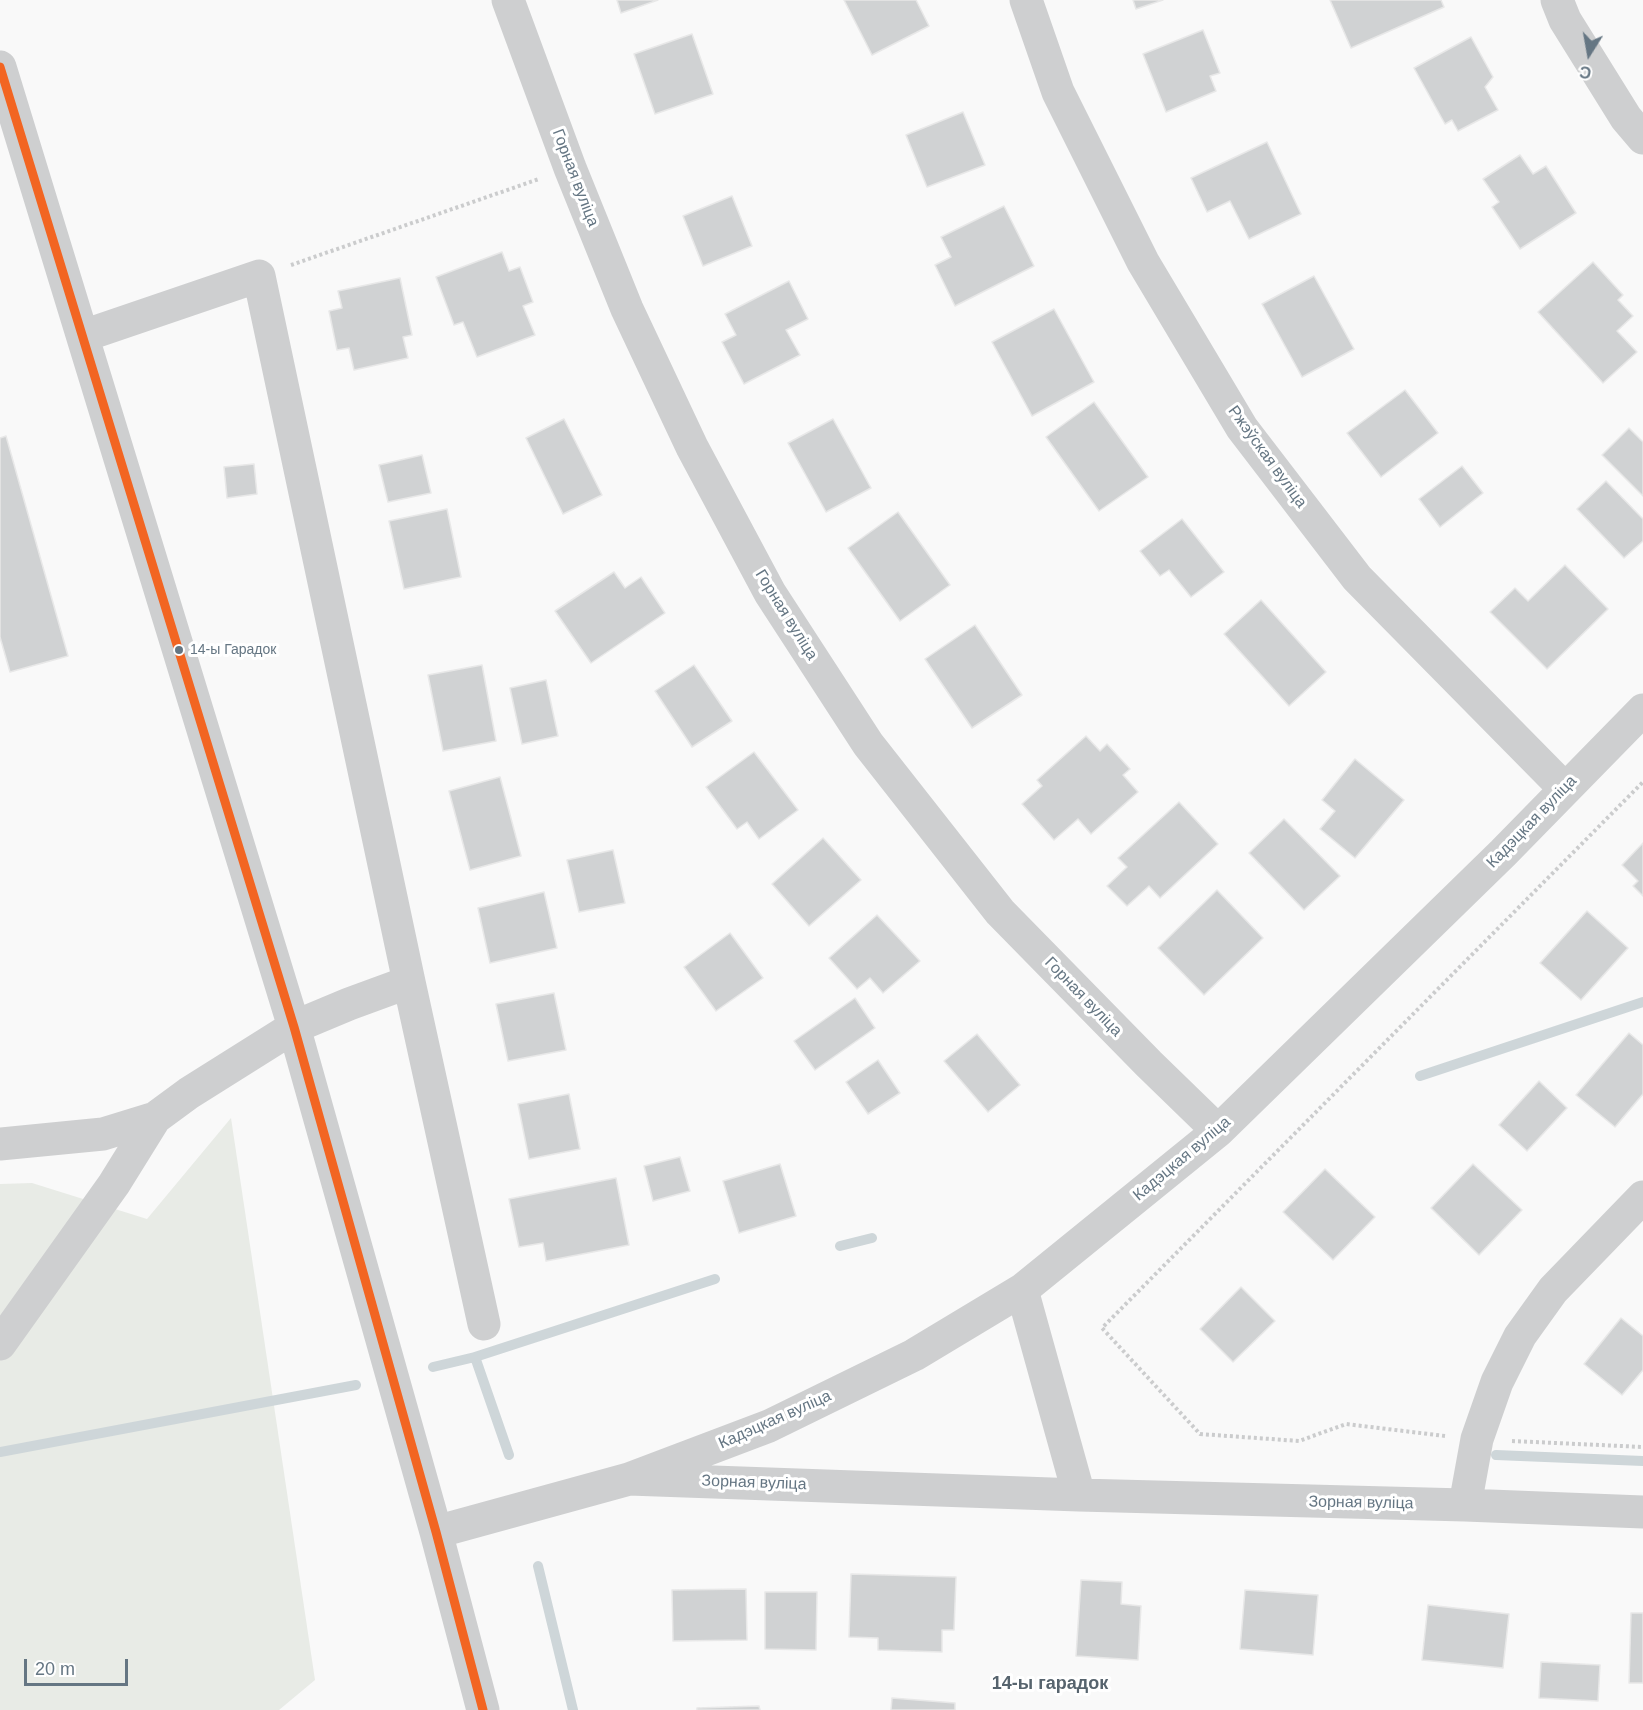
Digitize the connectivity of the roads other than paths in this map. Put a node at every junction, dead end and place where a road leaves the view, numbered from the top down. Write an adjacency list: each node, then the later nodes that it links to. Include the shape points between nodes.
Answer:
1 (508, 0): 12 (street, Горная вуліца, via 627,309 692,447 770,593 868,744 1000,912)
2 (1026, 0): 8 (street, Ржэўская вуліца, via 1058,92 1138,252 1242,428 1357,578)
3 (1557, 0): 5 (street, via 1565,20 1626,118)
4 (0, 68): 6 (street)
5 (1643, 138)
6 (83, 336): 9 (street, via 259,276); 10 (street)
7 (1643, 710): 8 (street, Кадэцкая вуліца)
8 (1565, 789): 12 (street, Кадэцкая вуліца)
9 (409, 982): 10 (street); 16 (street)
10 (294, 1027): 11 (street); 22 (street)
11 (155, 1118): 13 (street, via 103,1134); 17 (street, via 114,1184)
12 (1218, 1131): 15 (street, Кадэцкая вуліца)
13 (0, 1144)
14 (1643, 1197): 20 (street, via 1553,1290 1520,1336 1497,1382 1477,1439)
15 (1022, 1290): 18 (street, Кадэцкая вуліца, via 914,1355 769,1426); 19 (street)
16 (484, 1324)
17 (0, 1344)
18 (629, 1479): 19 (street, Зорная вуліца); 22 (street, Зорная вуліца)
19 (1079, 1495): 20 (street, Зорная вуліца)
20 (1465, 1505): 21 (street, Зорная вуліца)
21 (1643, 1512)
22 (436, 1532): 23 (street)
23 (483, 1710)

